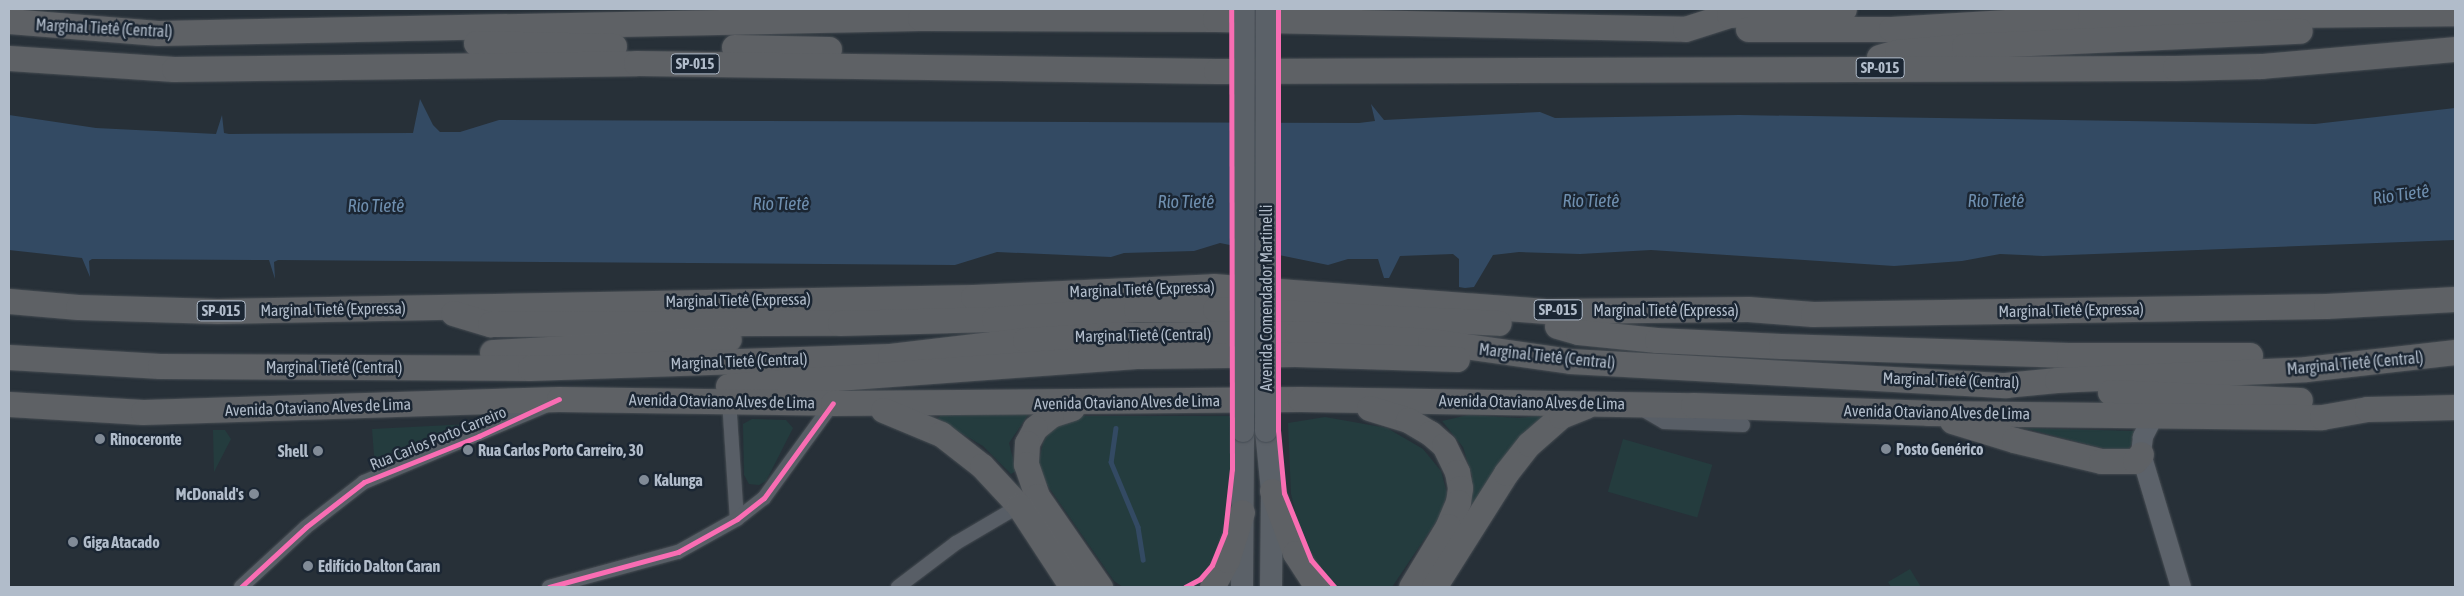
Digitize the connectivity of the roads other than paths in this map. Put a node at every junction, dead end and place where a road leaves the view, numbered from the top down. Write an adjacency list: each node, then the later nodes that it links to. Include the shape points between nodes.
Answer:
1 (894, 9): 7 (highway)
2 (1244, 9): 44 (main road, Avenida Comendador Martinelli, bridge)
3 (1267, 9): 42 (main road, Avenida Comendador Martinelli, bridge, via 1266,431)
4 (1844, 9): 9 (highway, via 1729,15)
5 (2455, 13): 6 (highway)
6 (2400, 14): 9 (highway, via 2090,17 1844,30); 14 (highway, via 2367,27 1897,52)
7 (920, 18): 9 (highway, Marginal Tietê (Central), via 1215,19); 10 (highway, Marginal Tietê (Central))
8 (9, 21): 10 (highway, Marginal Tietê (Central), via 158,33)
9 (1685, 29)
10 (351, 30): 13 (highway, via 402,40 941,53)
11 (2455, 49): 14 (highway, SP-015, via 2261,66)
12 (9, 58): 13 (highway, SP-015, via 174,69 636,63)
13 (994, 68): 14 (highway, SP-015, via 1216,71)
14 (1843, 68)
15 (2455, 298): 18 (highway, Marginal Tietê (Expressa) / SP-015, via 2326,306)
16 (9, 301): 17 (highway, Marginal Tietê (Expressa) / SP-015, via 78,307 217,311)
17 (434, 308): 18 (highway, Marginal Tietê (Expressa) / SP-015, via 512,303 973,297 1212,286 1549,310 1748,309); 19 (highway, Marginal Tietê (Central) / SP-015, via 490,324)
18 (1813, 314): 20 (highway, SP-015, via 1727,322)
19 (840, 324): 20 (highway, Marginal Tietê (Central) / SP-015, via 994,319 1136,309 1215,309); 24 (highway, via 813,333 398,357)
20 (1556, 326): 21 (highway, via 1578,332 1657,340 1781,346 2069,355)
21 (2445, 354): 25 (highway, Marginal Tietê (Central), via 2306,369)
22 (9, 357): 24 (highway, Marginal Tietê (Central), via 160,366)
23 (1570, 361): 24 (highway, Marginal Tietê (Central), via 1364,335 1218,333 1065,337 890,356 530,368); 25 (highway, Marginal Tietê (Central)); 28 (highway, via 1295,354 1140,356 727,386)
24 (382, 366)
25 (2005, 385): 37 (highway, via 2323,401)
26 (560, 399): 28 (highway, Avenida Otaviano Alves de Lima); 33 (highway, Avenida Otaviano Alves de Lima, via 183,412); 46 (street, Rua Carlos Porto Carreiro, via 364,482 306,527)
27 (1300, 399): 32 (highway, Avenida Otaviano Alves de Lima); 34 (highway, Avenida Otaviano Alves de Lima); 55 (highway, via 1356,405 1408,420 1430,433 1452,459 1460,488 1458,502 1448,526)
28 (696, 400): 29 (highway, Avenida Otaviano Alves de Lima)
29 (729, 400): 30 (highway, Avenida Otaviano Alves de Lima); 45 (street)
30 (834, 403): 31 (highway, Avenida Otaviano Alves de Lima); 45 (street, via 764,498)
31 (864, 403): 32 (highway, Avenida Otaviano Alves de Lima); 43 (highway, via 918,422 941,434 982,466)
32 (1089, 403): 50 (highway, via 1042,421 1027,443 1025,454 1029,480 1037,496)
33 (9, 404)
34 (1599, 404): 35 (highway, Avenida Otaviano Alves de Lima); 56 (highway, via 1569,412 1528,444)
35 (1633, 404): 38 (highway, Avenida Otaviano Alves de Lima); 40 (street, via 1664,422)
36 (2455, 406): 37 (highway, Avenida Otaviano Alves de Lima)
37 (2367, 409): 39 (highway, Avenida Otaviano Alves de Lima, via 2322,417)
38 (1928, 413): 39 (highway, Avenida Otaviano Alves de Lima); 41 (highway, via 2014,440 2101,461 2135,461)
39 (2154, 415): 41 (main road, via 2143,437)
40 (1743, 425)
41 (2141, 454): 57 (main road)
42 (1272, 491): 53 (main road, Avenida Comendador Martinelli); 54 (highway, via 1295,553)
43 (1019, 506): 48 (street, via 956,543); 49 (highway)
44 (1242, 512): 51 (highway, via 1227,560); 52 (main road, Avenida Comendador Martinelli)
45 (738, 519): 47 (street, via 678,552)
46 (240, 587)
47 (549, 587)
48 (898, 587)
49 (1072, 587)
50 (1100, 587)
51 (1212, 587)
52 (1242, 587)
53 (1271, 587)
54 (1316, 587)
55 (1411, 587)
56 (1434, 587)
57 (2181, 587)

